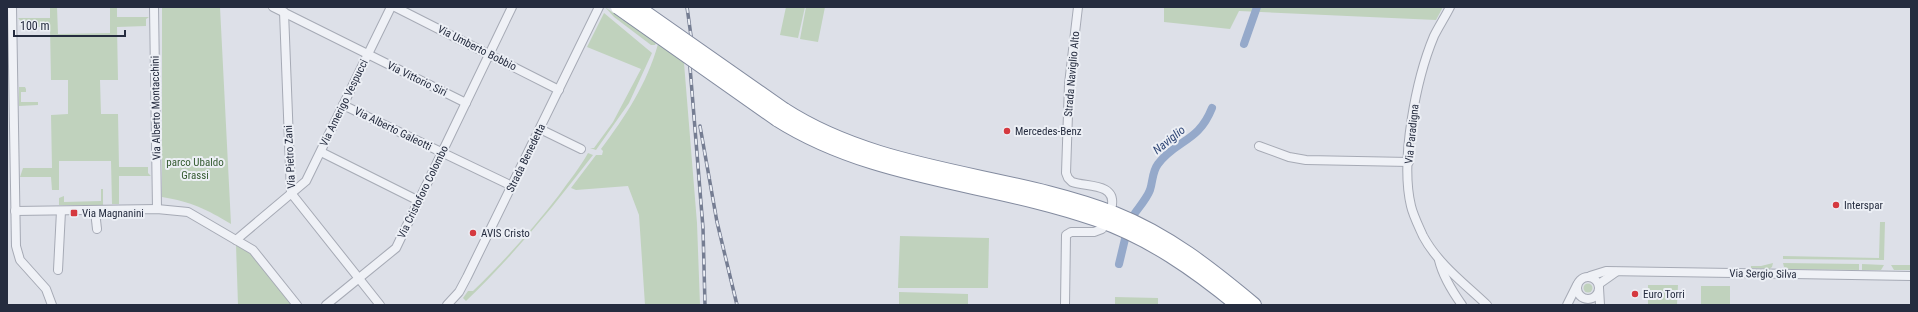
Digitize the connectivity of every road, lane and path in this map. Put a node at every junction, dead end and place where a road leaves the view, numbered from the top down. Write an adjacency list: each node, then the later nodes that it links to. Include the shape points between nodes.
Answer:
1 (12, 7): 30 (street)
2 (154, 7): 29 (street, Via Alberto Montacchini)
3 (273, 7): 12 (street, Via Vittorio Siri)
4 (391, 7): 13 (street, Via Amerigo Vespucci)
5 (395, 7): 14 (street, Via Umberto Bobbio)
6 (512, 7): 14 (street, Via Cristoforo Colombo)
7 (599, 7): 15 (street, Strada Benedetta)
8 (618, 7): 18 (highway, bridge)
9 (637, 7): 18 (highway, bridge)
10 (1078, 7): 28 (street, Strada Naviglio Alto, via 1069,84 1066,173 1072,182 1107,190 1111,195)
11 (1450, 7): 24 (street, Via Paradigna, via 1434,36 1418,85)
12 (284, 12): 13 (street, Via Vittorio Siri); 26 (street, Via Pietro Zani)
13 (368, 55): 16 (street, Via Vittorio Siri); 17 (street, Via Amerigo Vespucci)
14 (489, 55): 15 (street, Via Umberto Bobbio); 16 (street, Via Cristoforo Colombo)
15 (559, 90): 19 (street, Strada Benedetta)
16 (466, 103): 23 (street, Via Cristoforo Colombo)
17 (343, 105): 22 (street, Via Amerigo Vespucci); 23 (street, Via Alberto Galeotti)
18 (780, 114): 52 (highway, via 817,141 862,159 1073,212 1111,225 1176,257); 53 (highway, via 873,152 1074,201 1121,217 1156,233 1190,254)
19 (540, 129): 21 (street); 25 (street, Strada Benedetta)
20 (1259, 146): 24 (street, via 1306,160)
21 (581, 149)
22 (321, 152): 26 (street, Via Amerigo Vespucci, via 306,181); 27 (street)
23 (442, 152): 25 (street, Via Alberto Galeotti); 27 (street, Via Cristoforo Colombo)
24 (1409, 162): 36 (street, Via Paradigna, via 1411,206 1424,236)
25 (512, 186): 50 (street, Strada Benedetta, via 464,283)
26 (291, 193): 35 (street, Via Amerigo Vespucci); 41 (street, Via Pietro Zani)
27 (418, 201): 41 (street, Via Cristoforo Colombo, via 396,248)
28 (1112, 206)
29 (157, 210): 32 (street); 35 (street, via 188,212)
30 (15, 211): 31 (street); 46 (street, via 16,246 20,260 46,289)
31 (61, 211): 32 (street); 37 (street)
32 (96, 211): 33 (street)
33 (97, 229)
34 (1102, 229): 51 (street, via 1094,232 1071,232 1066,235)
35 (236, 240): 47 (street, via 252,250)
36 (1439, 260): 54 (street, Via Paradigna, via 1450,288); 55 (street, Via Paradigna)
37 (58, 270)
38 (1616, 272): 39 (street, Via Sergio Silva, via 1606,271); 40 (street, Via Sergio Silva); 43 (street)
39 (1590, 276): 42 (street, via 1582,278); 43 (street, via 1597,280)
40 (1911, 276)
41 (359, 279): 48 (street, Via Cristoforo Colombo); 49 (street, Via Pietro Zani)
42 (1577, 284): 44 (street, via 1577,292); 45 (street)
43 (1599, 286): 44 (street, via 1594,298); 57 (street)
44 (1584, 298): 45 (street); 56 (street)
45 (1568, 304)
46 (52, 305)
47 (297, 305)
48 (326, 305)
49 (380, 305)
50 (447, 305)
51 (1065, 305)
52 (1238, 305)
53 (1254, 305)
54 (1462, 305)
55 (1487, 305)
56 (1592, 305)
57 (1600, 305)

